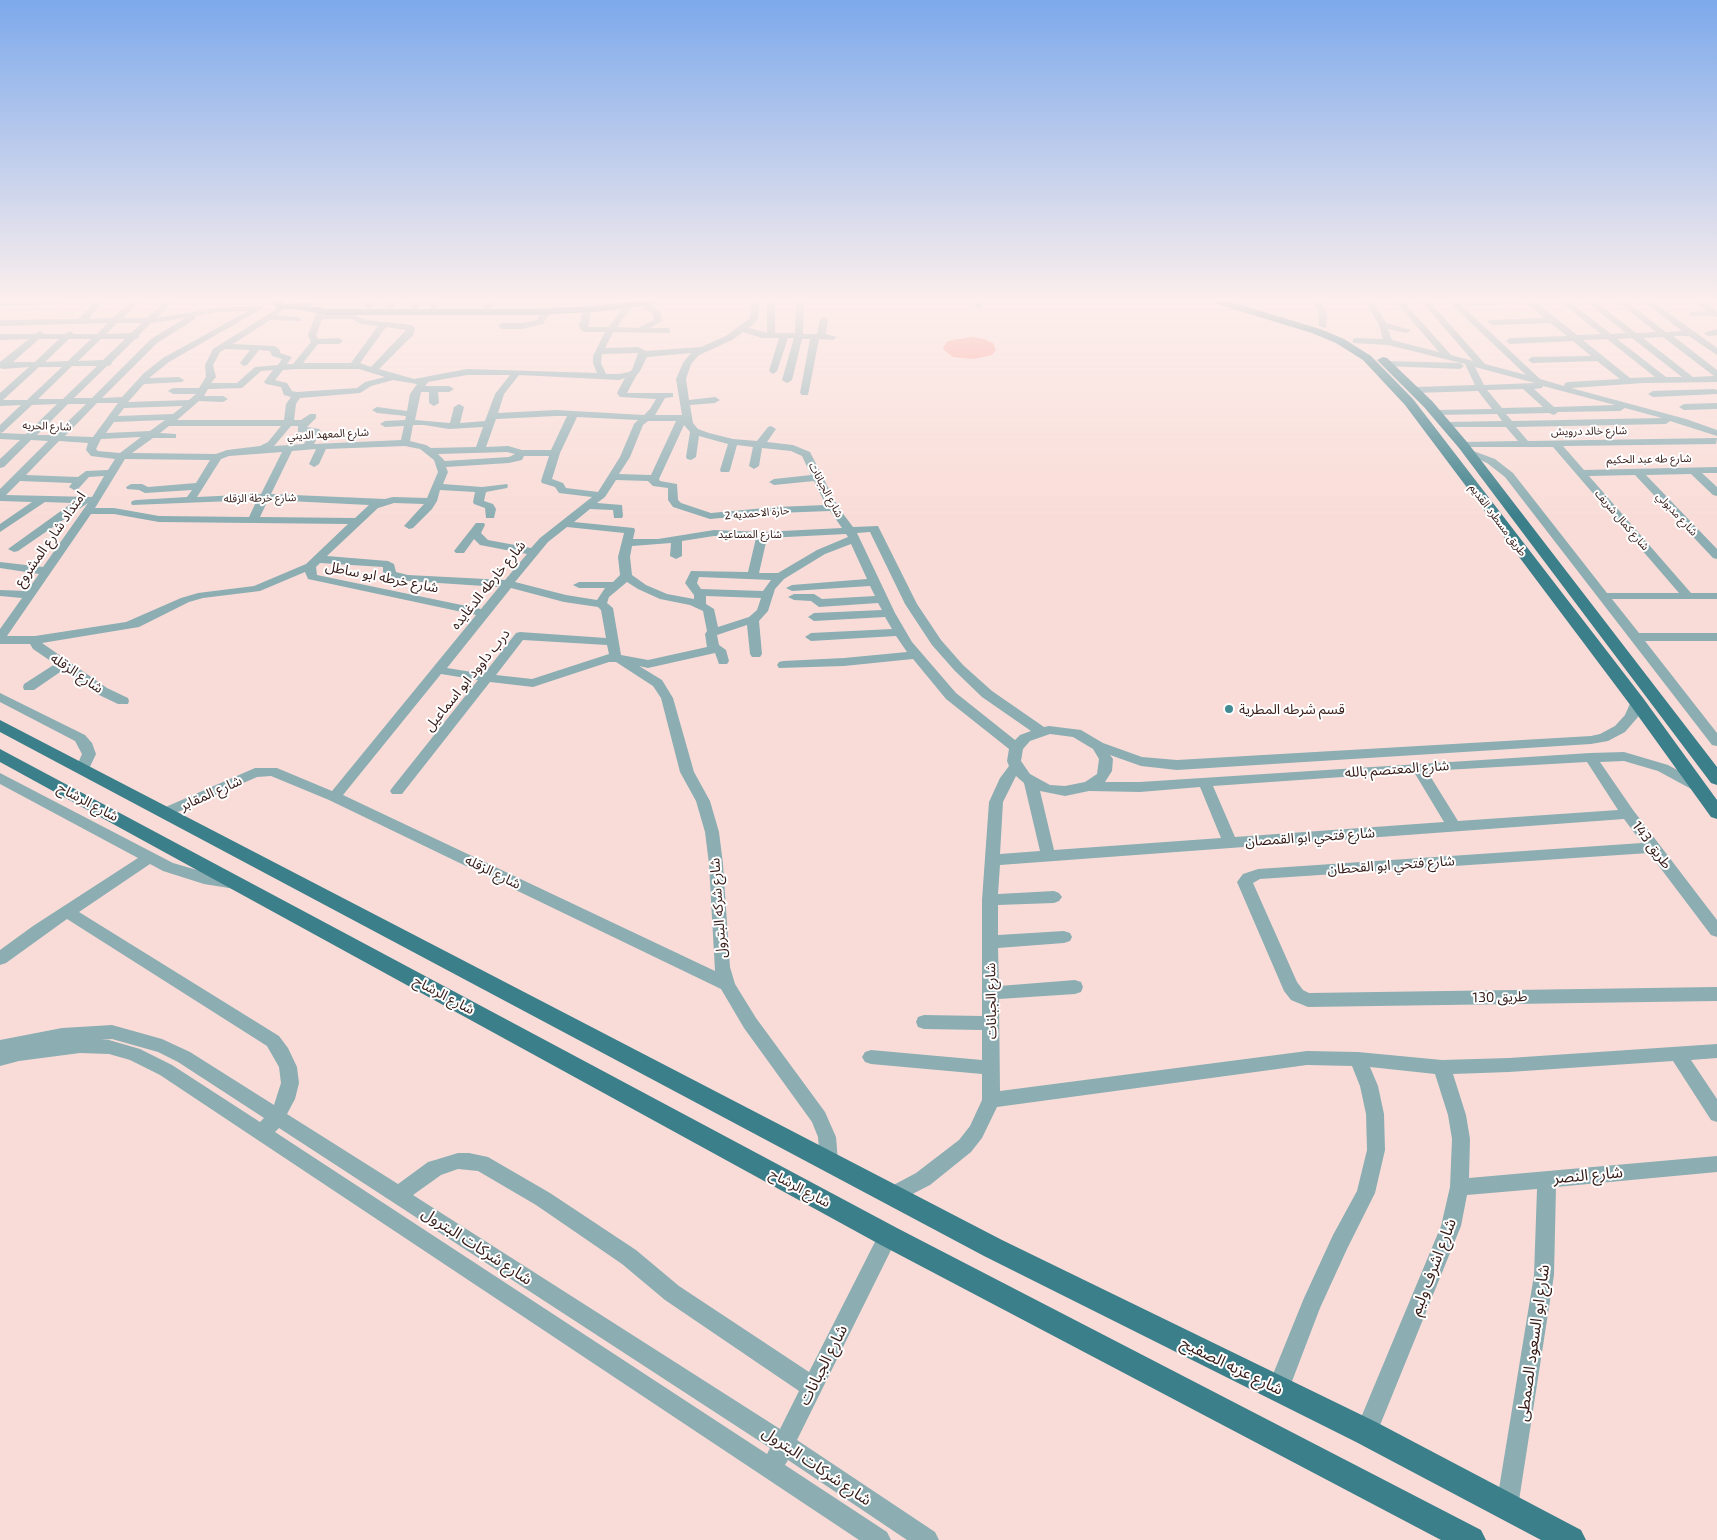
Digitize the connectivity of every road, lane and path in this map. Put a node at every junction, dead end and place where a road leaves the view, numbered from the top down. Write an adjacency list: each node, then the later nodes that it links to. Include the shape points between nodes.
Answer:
1 (26, 374): 53 (street)
2 (58, 374): 58 (street)
3 (93, 374): 57 (street)
4 (122, 374): 55 (street)
5 (149, 374): 34 (street)
6 (210, 374): 48 (street)
7 (253, 374): 48 (street, via 243,385)
8 (276, 374): 51 (street, via 269,382 284,385 287,393)
9 (383, 374): 27 (street)
10 (453, 374): 38 (street)
11 (491, 374): 37 (street)
12 (515, 374): 79 (street, via 500,394)
13 (541, 374): 26 (street)
14 (632, 374): 26 (street); 52 (street, via 622,395)
15 (683, 374): 46 (street)
16 (789, 374): 29 (street)
17 (809, 374): 47 (street)
18 (1382, 374): 213 (main road, طريق مسطرد القديم, via 1409,402)
19 (1398, 374): 44 (main road, طريق مسطرد القديم)
20 (1474, 374): 41 (street)
21 (1511, 374): 35 (street)
22 (1529, 374): 35 (street)
23 (1619, 374): 36 (street)
24 (1656, 374): 31 (street)
25 (1688, 374): 32 (street)
26 (603, 376)
27 (392, 377): 38 (street); 51 (street, via 385,382 368,384 360,390)
28 (179, 380): 34 (street)
29 (787, 380)
30 (1644, 380): 31 (street); 36 (street); 49 (street)
31 (1664, 380): 32 (street)
32 (1696, 380): 33 (street); 50 (street)
33 (1717, 380)
34 (141, 381): 59 (street)
35 (1537, 381): 40 (street)
36 (1628, 381): 40 (street)
37 (484, 384)
38 (421, 385): 43 (street); 73 (street, via 415,394)
39 (1524, 386): 40 (street); 41 (street); 68 (street)
40 (1556, 386): 66 (street)
41 (1480, 387): 44 (street); 70 (street)
42 (449, 389): 43 (street)
43 (433, 390): 61 (street)
44 (1415, 390): 69 (main road, طريق مسطرد القديم)
45 (174, 391): 48 (street)
46 (682, 393): 52 (street); 62 (street)
47 (805, 393)
48 (199, 394): 54 (street); 59 (street); 78 (street)
49 (1653, 394): 50 (street); 76 (street)
50 (1716, 394)
51 (297, 395): 81 (street, via 291,404)
52 (662, 396): 74 (street, شارع خارطه الدغايده, via 654,411)
53 (0, 398)
54 (223, 399)
55 (96, 400): 57 (street); 59 (street); 97 (street)
56 (715, 400): 62 (street)
57 (65, 401): 58 (street); 94 (street)
58 (28, 402): 60 (street); 89 (street)
59 (123, 402): 77 (street)
60 (0, 403)
61 (434, 403)
62 (684, 403): 75 (street)
63 (1717, 406): 64 (street)
64 (1684, 407)
65 (459, 408): 87 (street)
66 (1636, 408): 68 (street); 76 (street)
67 (377, 410): 73 (street)
68 (1551, 410): 70 (street); 82 (street)
69 (1436, 412): 70 (street); 86 (main road, طريق مسطرد القديم)
70 (1499, 412): 85 (street)
71 (573, 414): 74 (street); 79 (street); 112 (street)
72 (313, 416): 83 (street)
73 (411, 418): 84 (street); 87 (street); 99 (street)
74 (645, 418): 75 (street); 127 (street, شارع خارطه الدغايده)
75 (684, 418): 90 (street); 130 (street)
76 (1671, 418): 80 (street)
77 (110, 419): 78 (street); 95 (street)
78 (171, 420): 81 (street, via 202,426); 91 (street)
79 (490, 420): 87 (street); 107 (street)
80 (1683, 421): 82 (street); 96 (street)
81 (288, 422): 83 (street); 109 (street, via 268,446)
82 (1566, 423): 85 (street)
83 (302, 424): 105 (street, via 301,430 317,433)
84 (385, 424)
85 (1509, 424): 86 (street); 102 (street)
86 (1447, 425): 108 (main road, طريق مسطرد القديم)
87 (454, 426)
88 (771, 429): 101 (street)
89 (0, 430)
90 (695, 431): 98 (street, شارع الجبانات); 116 (street)
91 (151, 435): 93 (street, شارع الحريه); 95 (street, شارع الحريه); 113 (street)
92 (0, 436): 94 (street, شارع الحريه)
93 (172, 436)
94 (30, 438): 97 (street, شارع الحريه); 119 (street)
95 (96, 438): 97 (street, شارع الحريه); 113 (street, شارع المعهد الديني, via 91,450 95,454)
96 (1717, 438): 103 (street, شارع خالد درويش)
97 (57, 439): 129 (street)
98 (733, 442): 101 (street, شارع الجبانات); 121 (street)
99 (405, 443): 104 (street, شارع المعهد الديني); 110 (street, شارع المعهد الديني)
100 (198, 444): 114 (street)
101 (760, 444): 120 (street); 128 (street, شارع الجبانات, via 801,450)
102 (1525, 444): 103 (street, شارع خالد درويش); 108 (street, شارع خالد درويش)
103 (1556, 444): 126 (street, شارع كمال شريف)
104 (323, 446): 105 (street, شارع المعهد الديني); 117 (street)
105 (308, 447): 106 (street, شارع المعهد الديني)
106 (288, 449): 109 (street, شارع المعهد الديني); 141 (street)
107 (480, 449): 110 (street); 111 (street, via 508,449)
108 (1466, 449): 183 (street, via 1506,472); 226 (main road, طريق مسطرد القديم)
109 (252, 451): 115 (street, شارع المعهد الديني)
110 (430, 451): 118 (street)
111 (521, 453): 112 (street); 118 (street, via 518,458 499,465)
112 (555, 453): 140 (street, via 546,481 559,485 563,491)
113 (122, 456): 114 (street, شارع المعهد الديني); 125 (street, امتداد شارع المشروع)
114 (186, 457): 115 (street, شارع المعهد الديني)
115 (217, 457): 134 (street)
116 (690, 457)
117 (314, 464)
118 (442, 464): 136 (street)
119 (0, 465)
120 (754, 466)
121 (726, 470)
122 (1717, 470): 123 (street, شارع طه عبد الحكيم)
123 (1694, 471): 124 (street, شارع طه عبد الحكيم); 138 (street)
124 (1638, 472): 126 (street, شارع طه عبد الحكيم); 167 (street, شارع مدبولي)
125 (112, 473): 131 (street, via 86,474); 145 (street, امتداد شارع المشروع)
126 (1581, 473): 184 (street, شارع كمال شريف)
127 (613, 477): 130 (street, حارة الاحمديه 2); 140 (street, شارع خارطه الدغايده)
128 (818, 477): 132 (street); 150 (street, شارع الجبانات)
129 (17, 478): 131 (street); 139 (street)
130 (654, 479): 150 (street, حارة الاحمديه 2, via 657,484 673,486 672,500 677,505 710,516)
131 (80, 480): 143 (street)
132 (774, 482)
133 (132, 486): 134 (street, via 145,490)
134 (199, 486): 144 (street)
135 (504, 486): 137 (street)
136 (438, 487): 137 (street); 146 (street)
137 (481, 490): 152 (street, via 478,502 489,506)
138 (1717, 493)
139 (0, 496): 142 (street)
140 (601, 496): 149 (street, شارع خارطه الدغايده)
141 (264, 497): 144 (street, شارع خرطة الزقله); 147 (street, شارع خرطة الزقله); 154 (street)
142 (43, 499): 143 (street); 158 (street)
143 (61, 499): 145 (street)
144 (191, 499): 148 (street, شارع خرطة الزقله)
145 (89, 500): 151 (street, امتداد شارع المشروع); 163 (street)
146 (432, 501): 147 (street); 157 (street)
147 (384, 502): 155 (street, شارع خرطه ابو ساطل)
148 (136, 503)
149 (587, 506): 153 (street, via 618,507); 156 (street, شارع خارطه الدغايده)
150 (833, 508): 160 (street, شارع الجبانات)
151 (88, 511): 154 (street, via 114,511 159,519); 170 (street, امتداد شارع المشروع)
152 (490, 516)
153 (618, 516)
154 (253, 520): 155 (street)
155 (356, 521): 168 (street, شارع خرطه ابو ساطل)
156 (564, 524): 162 (street, via 629,529); 165 (street, شارع خارطه الدغايده)
157 (409, 526)
158 (0, 529)
159 (762, 535): 160 (street, شارع المساعيد); 161 (street, شارع المساعيد, via 714,533); 172 (street)
160 (851, 535): 174 (street); 175 (street, شارع الجبانات); 215 (street, شارع المساعيد, via 874,528 911,604 936,642 987,694)
161 (677, 538): 162 (street, شارع المساعيد); 166 (street)
162 (626, 544): 173 (street)
163 (14, 549)
164 (460, 551): 165 (street, via 478,529 481,542 488,545)
165 (534, 552): 176 (street, شارع خارطه الدغايده)
166 (676, 556)
167 (1717, 556)
168 (313, 562): 171 (street, via 388,564 392,575); 181 (street, شارع خرطه ابو ساطل, via 312,577 318,580); 200 (street, via 256,589 202,595 135,624)
169 (2, 567): 170 (street)
170 (45, 572): 180 (street, امتداد شارع المشروع)
171 (411, 573): 176 (street); 181 (street)
172 (753, 575): 174 (street); 186 (street, via 695,573 691,583)
173 (626, 576): 178 (street); 186 (street, via 664,597)
174 (780, 577): 182 (street)
175 (874, 582): 187 (street, شارع الجبانات); 187 (street, via 793,593 814,598 811,604)
176 (508, 584): 188 (street); 189 (street, شارع خارطه الدغايده)
177 (579, 585): 178 (street)
178 (614, 585): 188 (street)
179 (0, 593): 180 (street)
180 (29, 594): 193 (street, امتداد شارع المشروع)
181 (396, 594): 189 (street, شارع خرطه ابو ساطل)
182 (768, 595): 186 (street); 192 (street, via 762,611)
183 (1604, 596): 184 (street); 197 (street)
184 (1688, 596): 185 (street)
185 (1717, 596)
186 (699, 598): 194 (street, via 708,609)
187 (882, 599): 190 (street, شارع الجبانات)
188 (601, 604): 202 (street, via 610,616)
189 (484, 613): 208 (street, شارع خارطه الدغايده)
190 (889, 613): 191 (street); 195 (street, شارع الجبانات)
191 (814, 617)
192 (753, 620): 194 (street); 203 (street)
193 (6, 621): 199 (street, امتداد شارع المشروع)
194 (713, 632): 201 (street)
195 (899, 632): 196 (street); 204 (street, شارع الجبانات)
196 (811, 637)
197 (1636, 637): 198 (street); 216 (street)
198 (1717, 637)
199 (0, 639): 200 (street)
200 (35, 640): 206 (street, شارع الزقله, via 37,646)
201 (713, 646): 202 (street, via 703,653 648,664); 205 (street, via 720,650)
202 (614, 650): 209 (street, via 608,658 533,682); 209 (street, درب داوود ابو اسماعيل, via 520,636); 250 (street, شارع شركه البترول, via 658,683 667,698 687,772 702,801 712,832 722,958)
203 (756, 654)
204 (915, 655): 207 (street); 218 (street, شارع الجبانات, via 951,696)
205 (722, 661)
206 (63, 664): 210 (street); 212 (street, شارع الزقله, via 102,691)
207 (783, 665)
208 (438, 670): 209 (street); 232 (street, شارع خارطه الدغايده)
209 (487, 678): 231 (street, درب داوود ابو اسماعيل)
210 (29, 687)
211 (0, 697): 222 (street, via 85,742 89,754)
212 (123, 701)
213 (1637, 702): 217 (street, شارع المعتصم بالله, via 1620,729 1592,740 1177,765 1141,761); 230 (main road, طريق مسطرد القديم)
214 (0, 724): 222 (main road, شارع الرشاح)
215 (1040, 731): 217 (street, via 1076,733); 218 (street, via 1025,738)
216 (1717, 742)
217 (1098, 746): 229 (street, via 1106,759 1105,771)
218 (1016, 748): 221 (street)
219 (0, 755): 242 (main road, شارع الرشاح)
220 (1590, 757): 223 (street, شارع المعتصم بالله); 230 (street, شارع المعتصم بالله, via 1637,759 1676,774); 235 (street, طريق 143)
221 (1016, 767): 227 (street); 241 (street, شارع الجبانات, via 996,802)
222 (83, 768): 233 (main road, شارع الرشاح)
223 (1418, 768): 228 (street, شارع المعتصم بالله); 236 (street)
224 (255, 773): 232 (street, شارع الزقله, via 272,771); 233 (street, شارع المقابر)
225 (0, 778): 240 (street)
226 (1717, 779)
227 (1031, 782): 229 (street, via 1056,790 1074,791); 239 (street)
228 (1204, 783): 229 (street, شارع المعتصم بالله); 237 (street)
229 (1090, 786)
230 (1699, 788): 234 (main road, طريق مسطرد القديم)
231 (398, 791)
232 (334, 797): 250 (street, شارع الزقله)
233 (166, 812): 269 (main road, شارع الرشاح)
234 (1717, 813)
235 (1628, 814): 236 (street, شارع فتحي ابو القمصان); 238 (street, طريق 143)
236 (1454, 826): 237 (street, شارع فتحي ابو القمصان)
237 (1230, 843): 239 (street, شارع فتحي ابو القمصان)
238 (1653, 847): 246 (street, طريق 143); 251 (street, شارع فتحي ابو القحطان, via 1253,876 1244,882)
239 (1048, 856): 241 (street, شارع فتحي ابو القمصان)
240 (149, 858): 242 (street, via 204,878); 245 (street)
241 (992, 860): 244 (street, شارع الجبانات)
242 (240, 884): 275 (main road, شارع الرشاح)
243 (1054, 896): 244 (street)
244 (990, 900): 248 (street, شارع الجبانات)
245 (67, 912): 249 (street); 267 (street, via 273,1041 288,1067 290,1083)
246 (1717, 931)
247 (1064, 937): 248 (street)
248 (990, 942): 253 (street, شارع الجبانات)
249 (0, 960)
250 (728, 984): 269 (street, شارع شركه البترول, via 737,1004 819,1118 827,1137)
251 (1290, 986): 254 (street, طريق 130, via 1297,995 1308,1000)
252 (1074, 987): 253 (street)
253 (991, 993): 256 (street, شارع الجبانات)
254 (1717, 994)
255 (924, 1022): 256 (street)
256 (991, 1023): 264 (street, شارع الجبانات)
257 (0, 1047): 267 (street, شارع شركات البترول, via 62,1035 124,1034 184,1057)
258 (1717, 1051): 259 (street)
259 (1677, 1052): 263 (street); 266 (street)
260 (871, 1057): 264 (street)
261 (1358, 1058): 263 (street); 265 (street, via 1297,1059); 277 (street, via 1375,1114 1376,1150 1366,1193 1311,1305)
262 (0, 1059): 268 (street, شارع شركات البترول, via 80,1046 109,1047 134,1054 166,1070)
263 (1442, 1067): 272 (street, شارع اشرف وليم, via 1461,1139)
264 (992, 1068): 265 (street, شارع الجبانات)
265 (991, 1100): 273 (street, شارع الجبانات, via 976,1132 965,1146 923,1179)
266 (1717, 1114)
267 (277, 1117): 268 (street); 274 (street, شارع شركات البترول)
268 (262, 1133): 280 (street, شارع شركات البترول)
269 (829, 1161): 273 (main road, شارع الرشاح)
270 (1717, 1164): 271 (street, شارع النصر)
271 (1548, 1178): 272 (street, شارع النصر); 281 (street, شارع ابو السعود الصمطى, via 1544,1275)
272 (1459, 1187): 278 (street, شارع اشرف وليم, via 1451,1226)
273 (893, 1194): 277 (main road, شارع عزبه الصفيح, via 993,1248)
274 (398, 1196): 276 (street, via 435,1168 458,1161 482,1163 543,1199 629,1257 672,1293); 279 (street, شارع شركات البترول)
275 (888, 1236): 276 (street, شارع الجبانات); 284 (main road)
276 (812, 1387): 279 (street, شارع الجبانات)
277 (1278, 1389): 278 (main road, شارع عزبه الصفيح)
278 (1366, 1432): 281 (main road, شارع عزبه الصفيح)
279 (784, 1444): 280 (street, شارع الجبانات); 283 (street, شارع شركات البترول)
280 (772, 1468): 282 (street, شارع شركات البترول)
281 (1507, 1507): 285 (main road, شارع عزبه الصفيح)
282 (879, 1540)
283 (927, 1540)
284 (1471, 1540)
285 (1571, 1540)

